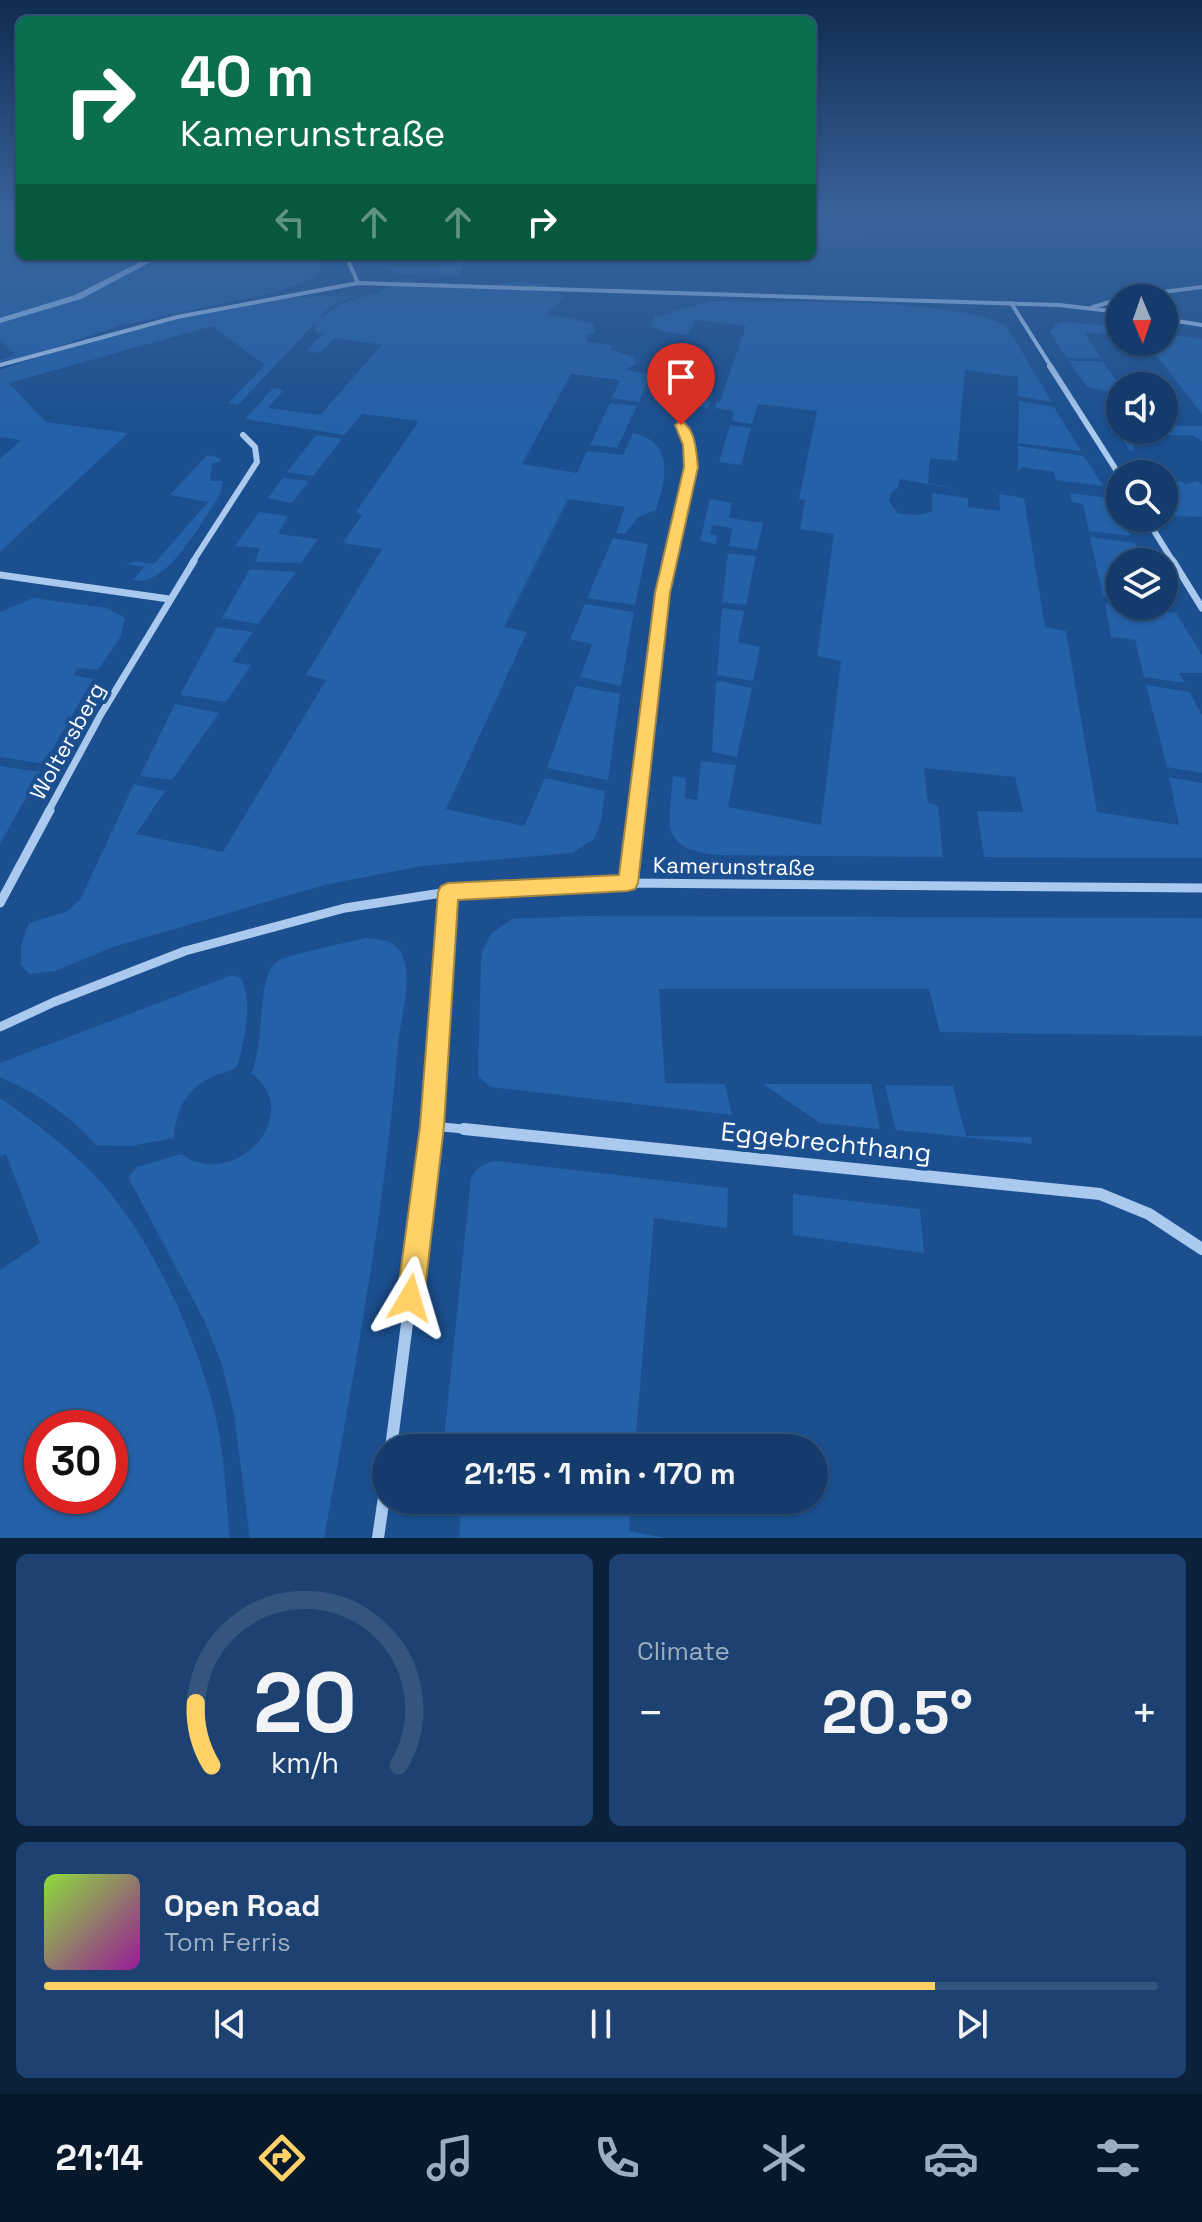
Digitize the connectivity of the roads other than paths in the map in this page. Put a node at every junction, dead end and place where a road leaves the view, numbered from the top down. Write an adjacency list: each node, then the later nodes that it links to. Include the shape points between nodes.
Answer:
1 (339, 286): 9 (street, via 151,322)
2 (449, 286): 4 (street)
3 (1202, 287): 5 (street, via 1131,296)
4 (1011, 303): 5 (street); 12 (street)
5 (1092, 308): 6 (street)
6 (1106, 310)
7 (1178, 321): 8 (street)
8 (1202, 325)
9 (0, 365)
10 (681, 425): 17 (street, via 691,467 661,600)
11 (243, 435): 15 (street, Woltersberg, via 254,444 257,462)
12 (1110, 460)
13 (1155, 532): 16 (street)
14 (0, 575): 15 (street)
15 (169, 599): 20 (street, Woltersberg)
16 (1202, 608)
17 (628, 883): 18 (street, Kamerunstraße); 19 (street, Kamerunstraße)
18 (1202, 888)
19 (448, 892): 21 (street, Kamerunstraße, via 345,908 185,951); 22 (street)
20 (0, 903)
21 (0, 1027)
22 (432, 1126): 23 (street, Eggebrechthang, via 1100,1194 1149,1214); 24 (street)
23 (1202, 1249)
24 (393, 1434)
25 (381, 1514): 26 (street)
26 (378, 1538)

